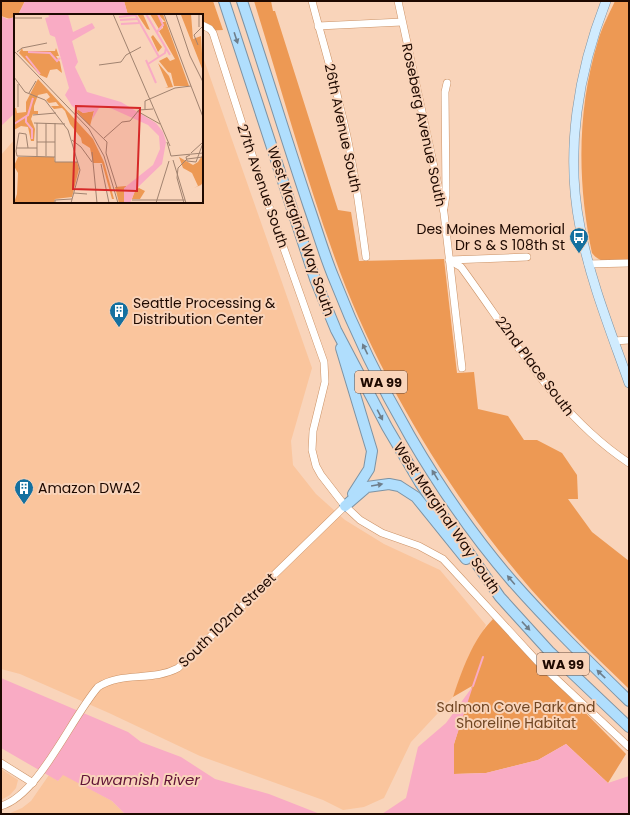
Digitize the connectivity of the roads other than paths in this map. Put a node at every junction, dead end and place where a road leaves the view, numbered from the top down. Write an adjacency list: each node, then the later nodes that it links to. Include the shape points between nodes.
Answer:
1 (224, 1): 16 (highway, West Marginal Way South / WA 99, one-way to 16, via 313,272)
2 (242, 1): 24 (highway, West Marginal Way South / WA 99, one-way to 2, via 572,646 511,579 449,497 414,441 372,364 332,276)
3 (312, 1): 8 (street, 26th Avenue South)
4 (398, 1): 6 (street, Roseberg Avenue South)
5 (606, 1): 15 (main road, via 588,53 576,121 575,190)
6 (402, 22): 8 (street); 10 (street, Roseberg Avenue South)
7 (203, 26): 22 (street, 27th Avenue South, via 213,33 265,195 324,362 325,382 313,431 312,450 321,475)
8 (318, 26): 11 (street, 26th Avenue South, via 349,146)
9 (447, 83): 10 (street)
10 (444, 213): 13 (street, Roseberg Avenue South)
11 (366, 257)
12 (527, 257): 13 (street)
13 (449, 260): 19 (street, Roseberg Avenue South); 21 (street, 22nd Place South, via 461,267 571,415 596,439)
14 (629, 263): 15 (street)
15 (588, 264): 18 (main road)
16 (336, 330): 22 (highway, via 372,451 369,469); 23 (highway, West Marginal Way South / WA 99, one-way to 23, via 420,483)
17 (629, 340): 18 (street)
18 (614, 341): 20 (main road)
19 (462, 368)
20 (629, 383)
21 (629, 463)
22 (345, 506): 23 (highway, one-way to 23, via 367,487 389,484 407,490 416,497); 26 (street, 27th Avenue South, via 360,520 382,533 419,546 443,559 537,661); 28 (street, South 102nd Street, via 179,667 156,676 113,679 98,687)
23 (500, 597): 25 (highway, West Marginal Way South / WA 99, one-way to 25, via 549,651)
24 (629, 701)
25 (629, 727)
26 (629, 747)
27 (1, 762): 28 (street)
28 (33, 783): 29 (street, South 102nd Street, via 15,800)
29 (1, 806)

